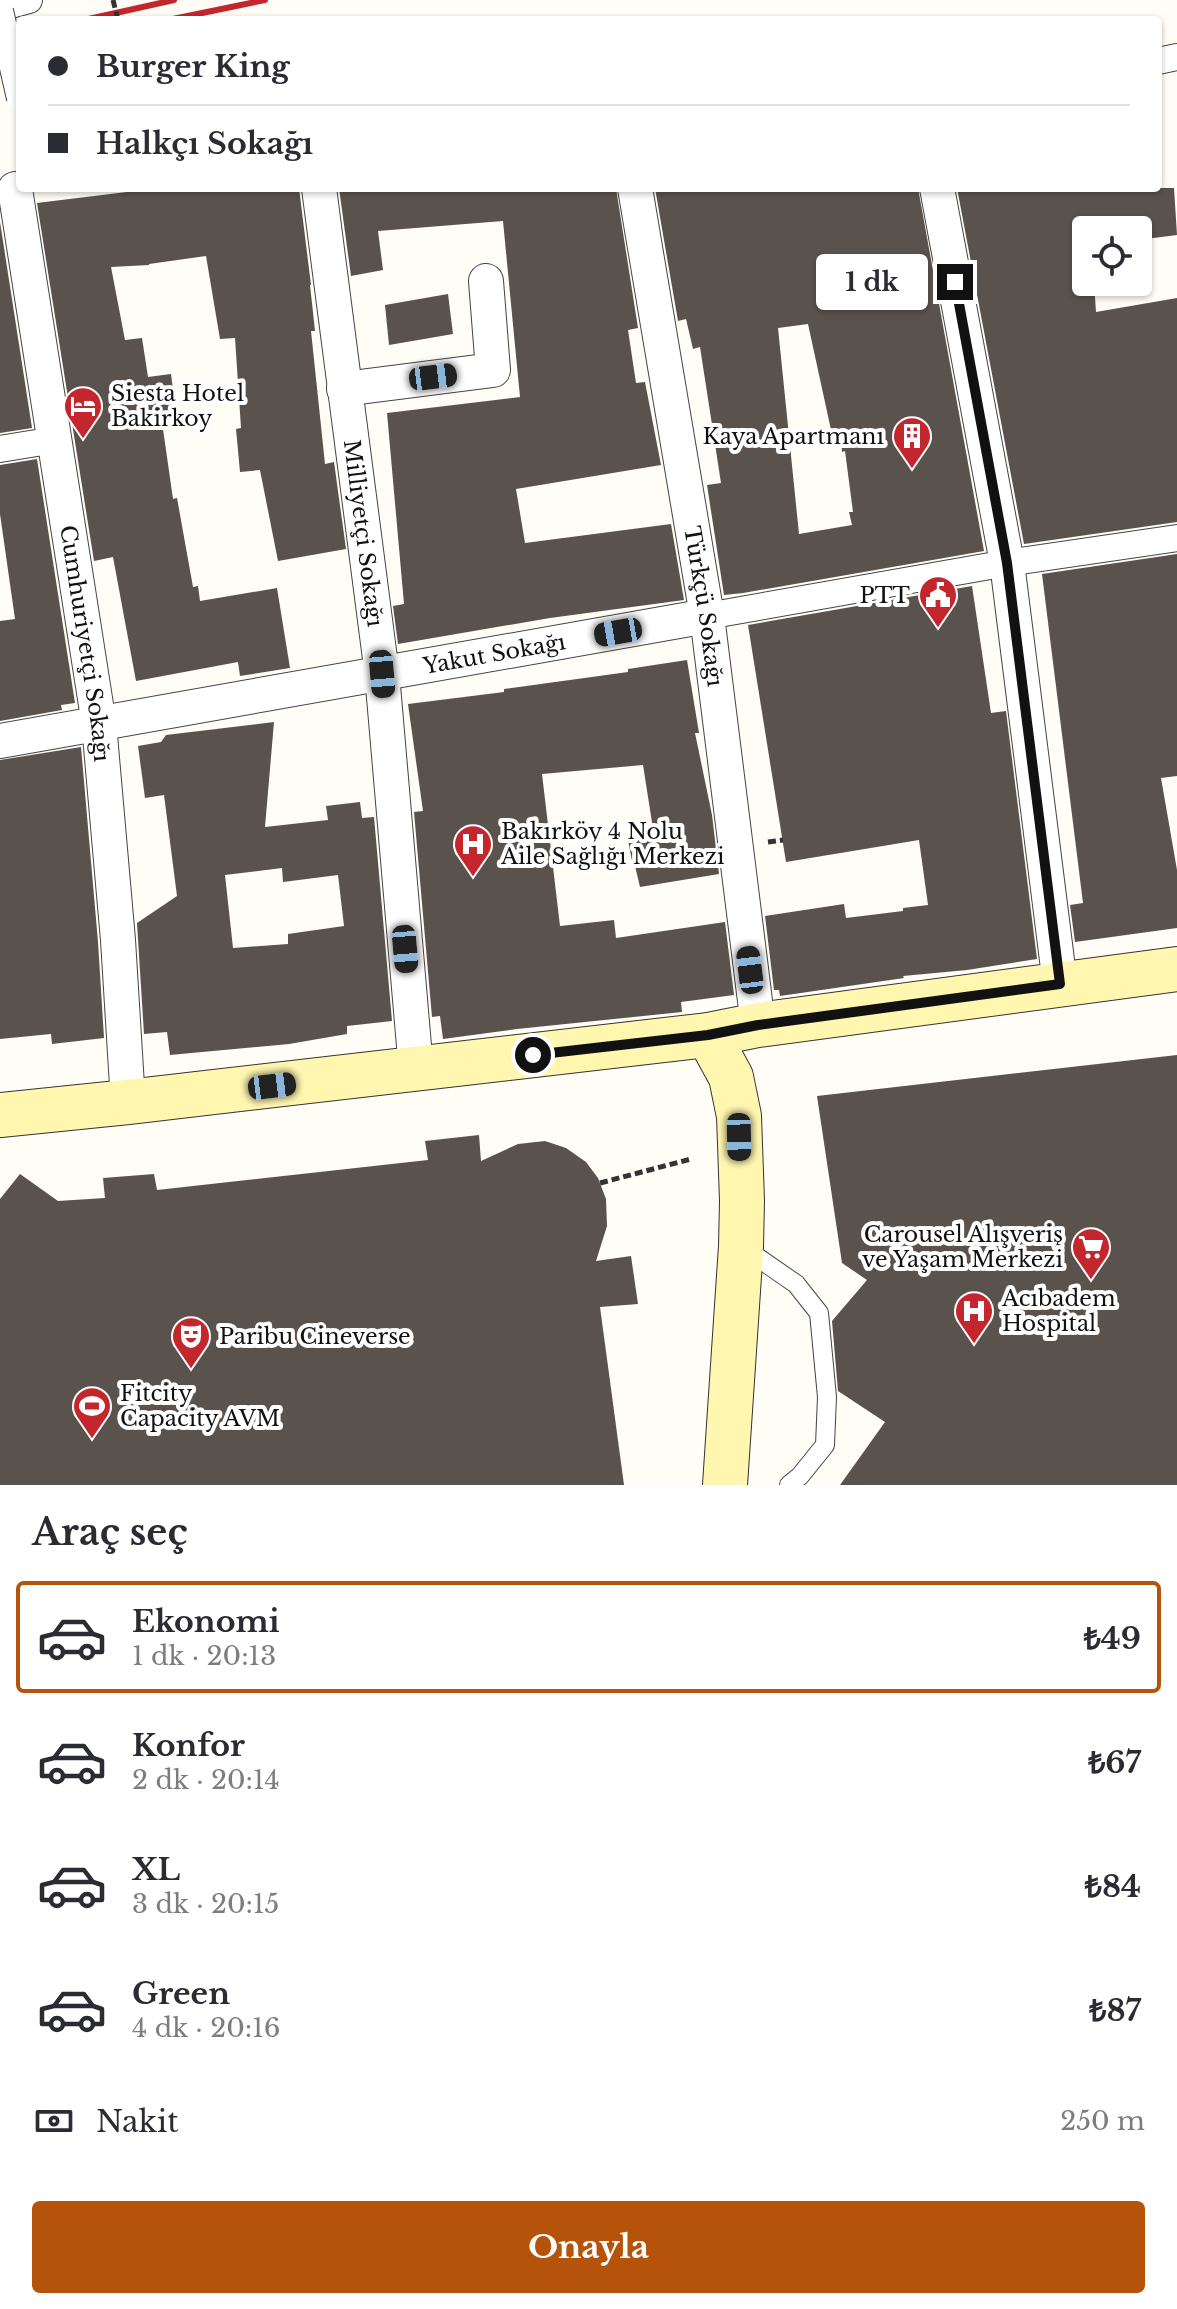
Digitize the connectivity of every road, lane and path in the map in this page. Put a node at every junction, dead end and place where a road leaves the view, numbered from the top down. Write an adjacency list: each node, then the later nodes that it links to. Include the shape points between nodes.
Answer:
1 (29, 0): 2 (street)
2 (0, 10): 3 (street, bridge)
3 (16, 80)
4 (13, 189): 10 (street, Cumhuriyetçi Sokağı)
5 (319, 192): 9 (street, Milliyetçi Sokağı)
6 (636, 192): 14 (street, Türkçü Sokağı)
7 (938, 192): 13 (street)
8 (486, 281): 9 (street, via 493,370)
9 (344, 389): 15 (street, Milliyetçi Sokağı)
10 (55, 440): 11 (street); 16 (street, Cumhuriyetçi Sokağı)
11 (0, 449)
12 (1177, 538): 13 (street, Yakut Sokağı)
13 (1007, 563): 14 (street, Yakut Sokağı); 19 (street)
14 (707, 616): 15 (street, Yakut Sokağı); 20 (street, Türkçü Sokağı)
15 (382, 674): 16 (street, Yakut Sokağı); 22 (street, Milliyetçi Sokağı)
16 (99, 724): 17 (street, Yakut Sokağı); 23 (street, Cumhuriyetçi Sokağı)
17 (0, 741)
18 (1177, 969): 19 (main road)
19 (1060, 984): 20 (main road)
20 (758, 1025): 21 (main road)
21 (708, 1035): 22 (main road); 27 (main road, via 731,1077 739,1116)
22 (416, 1069): 23 (main road)
23 (128, 1102): 24 (main road)
24 (0, 1115)
25 (691, 1159): 26 (path)
26 (600, 1183)
27 (741, 1246): 28 (main road); 29 (lane, via 796,1284 819,1313 827,1397 825,1445)
28 (725, 1485)
29 (789, 1485)

